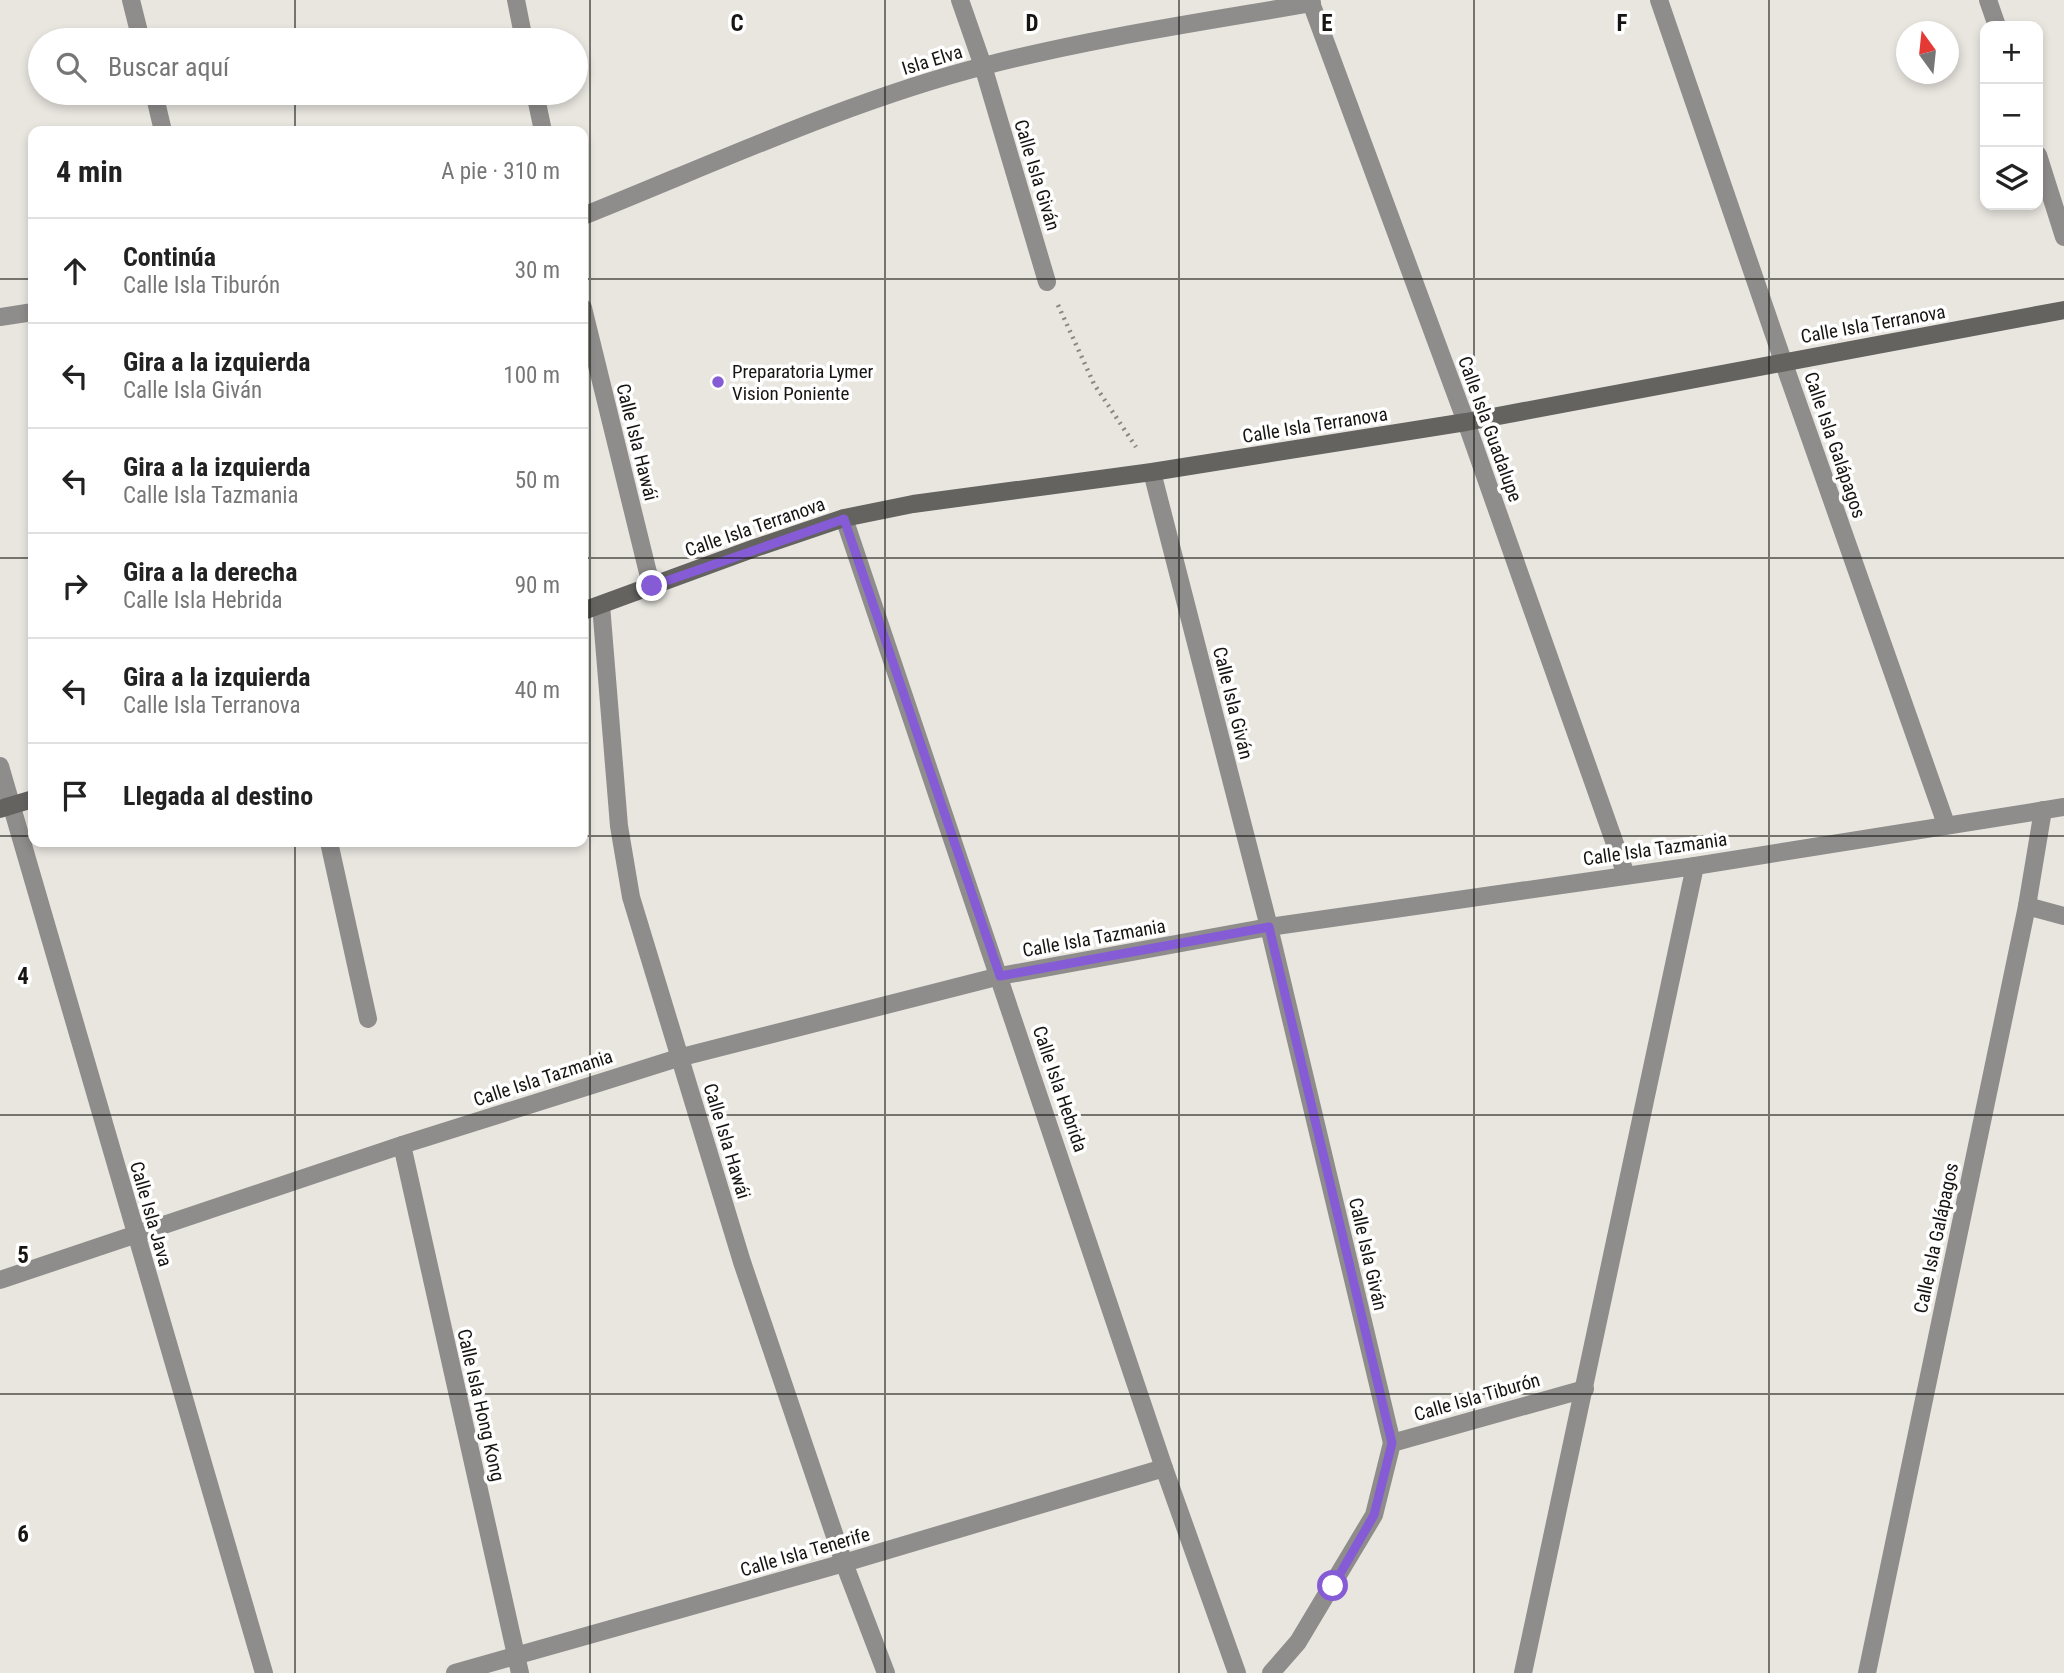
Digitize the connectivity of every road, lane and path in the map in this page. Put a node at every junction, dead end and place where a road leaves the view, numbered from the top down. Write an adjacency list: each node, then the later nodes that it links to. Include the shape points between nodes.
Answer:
1 (131, 0): 8 (street)
2 (516, 0): 9 (street)
3 (960, 0): 10 (street, Calle Isla Giván)
4 (1659, 0): 23 (street, Calle Isla Galápagos)
5 (1988, 0): 7 (street)
6 (1311, 2): 10 (street, Isla Elva); 24 (street, Calle Isla Guadalupe)
7 (1995, 21)
8 (138, 28)
9 (522, 28)
10 (983, 66): 16 (street, Isla Elva, via 809,125); 18 (street, Calle Isla Giván)
11 (157, 105): 13 (street)
12 (538, 105): 14 (street)
13 (162, 126)
14 (542, 126)
15 (2043, 171): 17 (street)
16 (588, 214)
17 (2064, 237)
18 (1047, 282): 25 (path, via 1094,384)
19 (2064, 310): 23 (street, Calle Isla Terranova)
20 (28, 313): 21 (street)
21 (0, 317)
22 (588, 328): 27 (street, Calle Isla Hawái)
23 (1783, 361): 24 (street, Calle Isla Terranova); 35 (street, Calle Isla Galápagos)
24 (1466, 422): 25 (street, Calle Isla Terranova); 38 (street, Calle Isla Guadalupe)
25 (1152, 472): 26 (street, Calle Isla Terranova, via 971,495); 41 (street, Calle Isla Giván)
26 (844, 519): 27 (street, Calle Isla Terranova); 42 (street, Calle Isla Hebrida)
27 (652, 586): 28 (street, Calle Isla Terranova)
28 (601, 605): 29 (street, Calle Isla Terranova); 44 (street, Calle Isla Hawái, via 619,827 631,897)
29 (588, 609)
30 (0, 766): 33 (street, Calle Isla Java)
31 (28, 801): 33 (street)
32 (2064, 807): 34 (street, Calle Isla Tazmania)
33 (5, 808): 46 (street, Calle Isla Java)
34 (2043, 810): 35 (street, Calle Isla Tazmania); 39 (street, Calle Isla Galápagos)
35 (1947, 824): 37 (street, Calle Isla Tazmania)
36 (330, 847): 43 (street)
37 (1695, 866): 38 (street, Calle Isla Tazmania); 48 (street)
38 (1626, 875): 41 (street, Calle Isla Tazmania)
39 (2027, 906): 40 (street); 60 (street, Calle Isla Galápagos)
40 (2064, 916)
41 (1269, 927): 42 (street, Calle Isla Tazmania); 49 (street, Calle Isla Giván)
42 (1000, 976): 44 (street, Calle Isla Tazmania); 50 (street, Calle Isla Hebrida)
43 (368, 1019)
44 (678, 1058): 45 (street, Calle Isla Tazmania); 51 (street, Calle Isla Hawái)
45 (402, 1145): 46 (street, Calle Isla Tazmania); 52 (street, Calle Isla Hong Kong)
46 (135, 1234): 47 (street, Calle Isla Tazmania); 53 (street, Calle Isla Java)
47 (0, 1280)
48 (1584, 1389): 49 (street, Calle Isla Tiburón); 59 (street)
49 (1392, 1443): 58 (street, via 1374,1515 1298,1642)
50 (1164, 1468): 51 (street, Calle Isla Tenerife); 57 (street, Calle Isla Hebrida)
51 (844, 1563): 52 (street, Calle Isla Tenerife); 56 (street, Calle Isla Hawái)
52 (516, 1655): 54 (street, Calle Isla Tenerife); 55 (street, Calle Isla Hong Kong)
53 (264, 1673)
54 (456, 1673)
55 (520, 1673)
56 (886, 1673)
57 (1237, 1673)
58 (1271, 1673)
59 (1523, 1673)
60 (1867, 1673)

